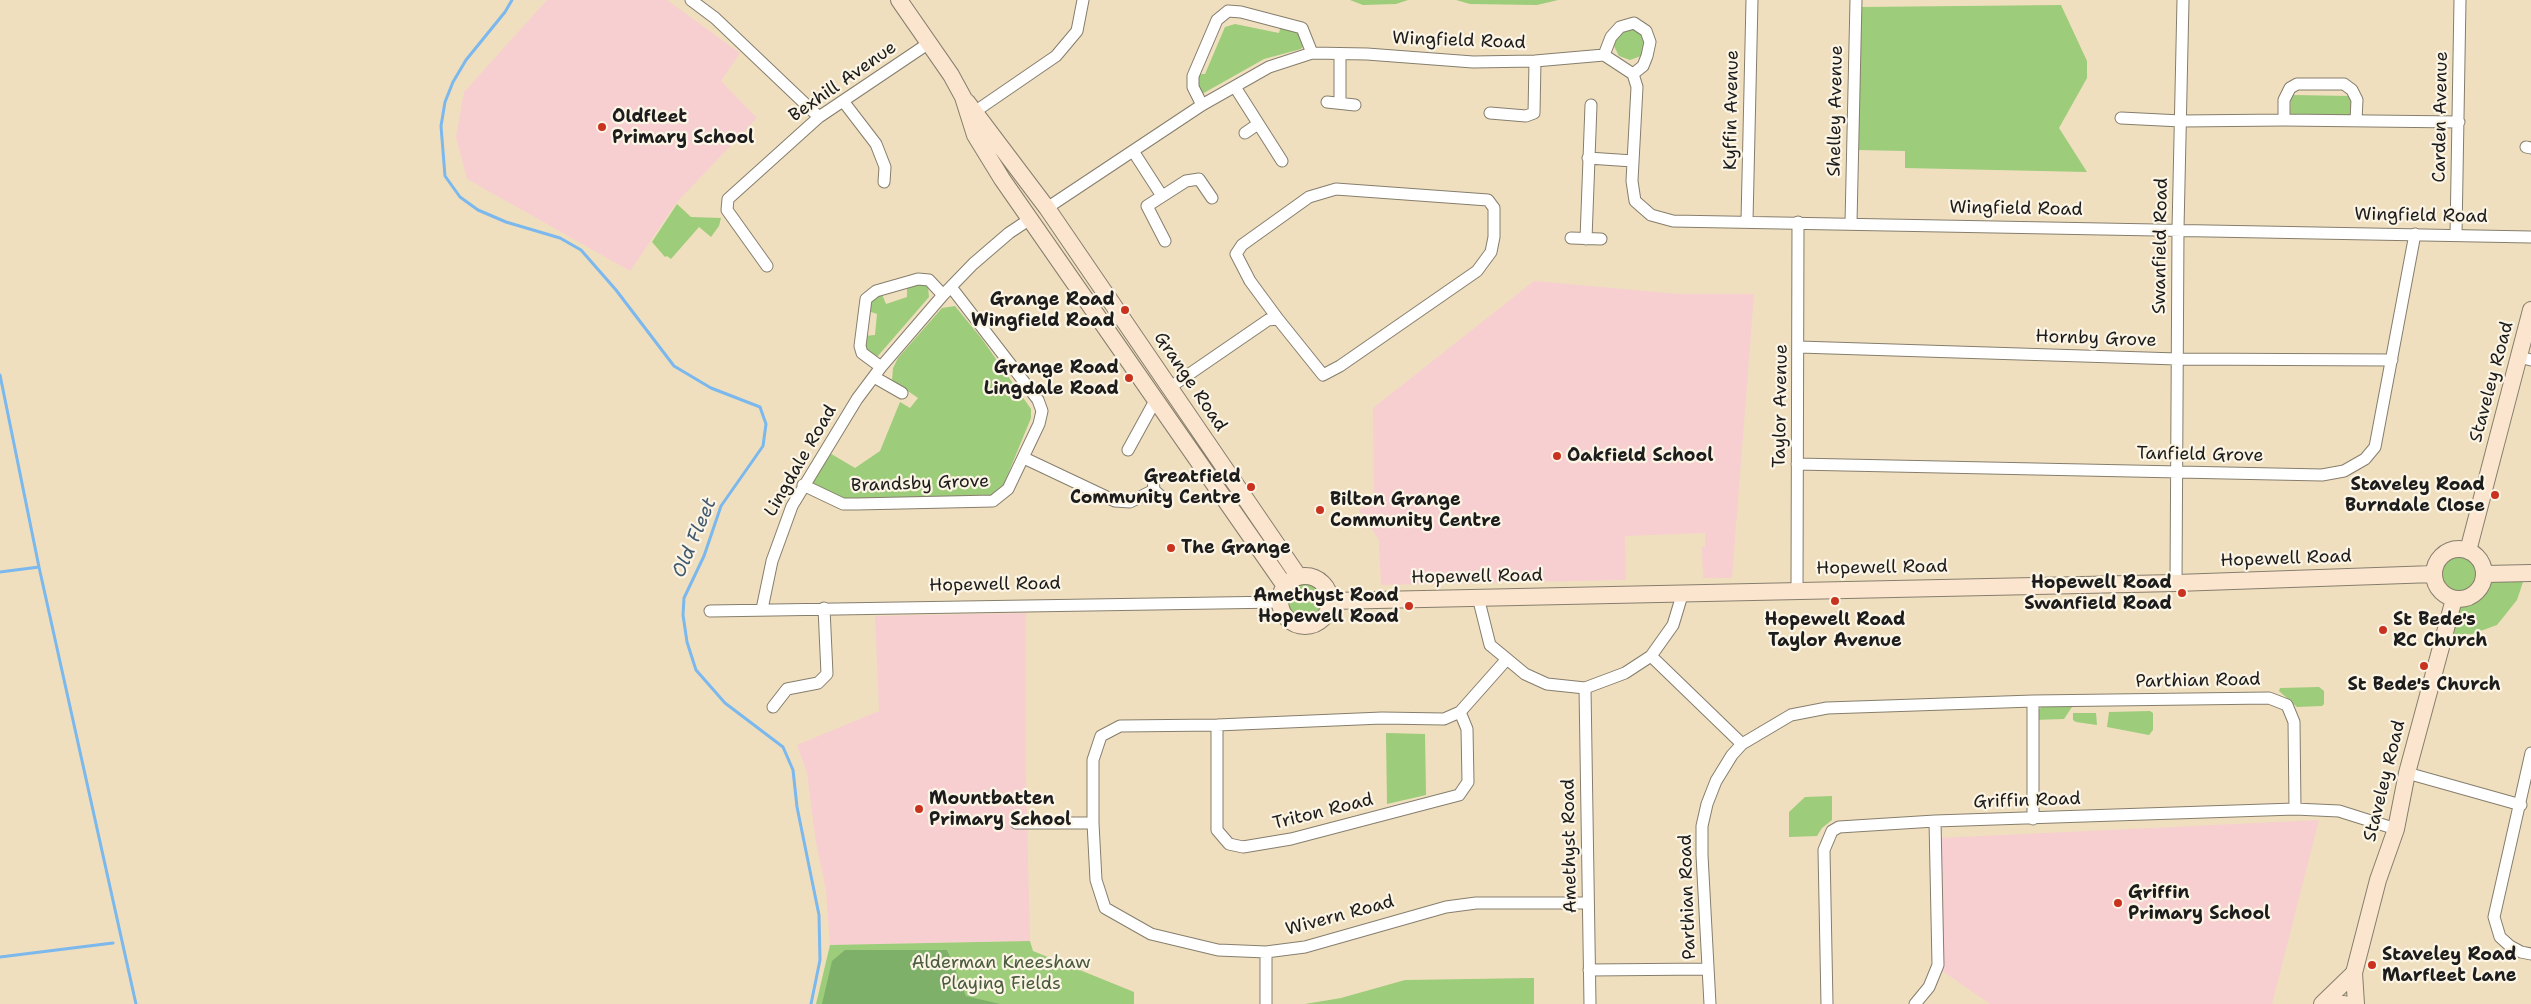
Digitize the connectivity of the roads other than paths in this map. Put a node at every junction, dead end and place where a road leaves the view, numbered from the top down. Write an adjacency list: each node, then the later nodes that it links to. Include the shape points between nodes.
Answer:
1 (691, 0): 23 (street, via 715,18)
2 (899, 0): 8 (street)
3 (1083, 0): 22 (street, via 1077,30 1056,56)
4 (1752, 0): 40 (street, Kyffin Avenue)
5 (1856, 0): 42 (street, Shelley Avenue)
6 (2183, 0): 27 (street, Swanfield Road)
7 (2460, 0): 28 (street, Carden Avenue)
8 (929, 43): 15 (street, Bexhill Avenue); 22 (street)
9 (1312, 53): 10 (street, Wingfield Road); 14 (street, Wingfield Road, via 1269,67); 18 (street, via 1302,28 1228,11 1218,20 1193,76 1193,87)
10 (1340, 54): 12 (street, Wingfield Road, via 1473,62); 17 (street)
11 (1604, 55): 12 (street, Wingfield Road); 13 (street); 13 (street, via 1611,37 1620,27 1634,23 1646,30 1650,42 1647,56 1643,66)
12 (1536, 61): 21 (street, via 1534,113 1526,116)
13 (1632, 74): 34 (street, Wingfield Road, via 1638,87)
14 (1235, 87): 18 (street, Wingfield Road); 29 (street)
15 (843, 101): 23 (street, Bexhill Avenue); 35 (street, via 876,144 885,167)
16 (1327, 102): 17 (street)
17 (1340, 103): 19 (street)
18 (1202, 105): 31 (street, Wingfield Road)
19 (1356, 105)
20 (1591, 105): 32 (street)
21 (1490, 113)
22 (972, 114): 38 (street, Grange Road); 39 (street, via 975,135)
23 (819, 116): 51 (street, Bexhill Avenue, via 728,199 727,210)
24 (2121, 118): 27 (street)
25 (2284, 120): 26 (street); 26 (street, via 2284,100 2290,88 2297,84 2344,84 2357,100); 27 (street)
26 (2356, 120): 28 (street)
27 (2181, 121): 43 (street, Swanfield Road)
28 (2459, 122): 45 (street, Carden Avenue)
29 (1258, 124): 30 (street); 33 (street)
30 (1245, 133)
31 (1133, 151): 36 (street); 38 (street, Wingfield Road)
32 (1588, 158): 34 (street); 48 (street)
33 (1282, 161)
34 (1632, 161): 40 (street, Wingfield Road, via 1635,201 1651,215 1672,221)
35 (884, 182)
36 (1162, 196): 37 (street, via 1186,181 1199,179); 50 (street, via 1146,206)
37 (1212, 198)
38 (1048, 208): 60 (street, Grange Road)
39 (1030, 219): 52 (street, Lingdale Road, via 973,264); 62 (street)
40 (1747, 221): 41 (street, Wingfield Road)
41 (1798, 222): 42 (street, Wingfield Road); 55 (street, Taylor Avenue)
42 (1852, 224): 43 (street, Wingfield Road)
43 (2178, 229): 44 (street, Wingfield Road); 56 (street, Swanfield Road)
44 (2415, 234): 45 (street, Wingfield Road); 58 (street, Tanfield Grove)
45 (2456, 234): 46 (street, Wingfield Road)
46 (2531, 236)
47 (1571, 238): 48 (street)
48 (1586, 238): 49 (street)
49 (1602, 239)
50 (1165, 241)
51 (767, 266)
52 (947, 291): 59 (street, Lingdale Road); 59 (street, via 929,280 918,279 876,291 866,299 860,346); 64 (street, Brandsby Grove, via 1038,400 1042,411 1039,424)
53 (2531, 310): 57 (street, Staveley Road)
54 (1278, 319): 54 (street, via 1323,375 1477,271 1491,252 1494,208 1488,200 1336,189 1309,197 1242,246 1236,254 1250,281); 60 (street, via 1268,320)
55 (1799, 347): 56 (street, Hornby Grove); 65 (street, Taylor Avenue)
56 (2177, 359): 58 (street, Hornby Grove); 66 (street, Swanfield Road)
57 (2525, 359): 71 (street, Staveley Road)
58 (2392, 360): 66 (street, Tanfield Grove, via 2375,447 2365,459 2344,471 2322,474)
59 (878, 372): 61 (street); 68 (street, Lingdale Road)
60 (1170, 388): 62 (street); 75 (street, Grange Road)
61 (902, 393)
62 (1156, 399): 63 (street); 75 (street)
63 (1128, 450)
64 (1024, 458): 68 (street, Brandsby Grove, via 1008,489 993,501 843,504); 69 (street, via 1115,501 1130,502)
65 (1798, 464): 66 (street, Tanfield Grove); 77 (street, Taylor Avenue)
66 (2176, 472): 76 (street, Swanfield Road)
67 (1152, 478): 69 (street)
68 (803, 485): 84 (street, Lingdale Road, via 782,529)
69 (1154, 490): 70 (street)
70 (1163, 498)
71 (2468, 551): 73 (street, via 2454,550 2442,556); 74 (street, via 2482,563)
72 (2531, 573): 74 (street)
73 (2434, 574): 76 (street, Hopewell Road); 80 (street, via 2438,588)
74 (2485, 574): 80 (street, via 2478,591 2469,598)
75 (1292, 582): 81 (street, via 1307,576 1320,582); 82 (street)
76 (2176, 582): 77 (street, Hopewell Road)
77 (1797, 590): 78 (street, Hopewell Road)
78 (1683, 592): 79 (street, Hopewell Road); 86 (street, via 1673,625)
79 (1478, 597): 81 (street, Hopewell Road); 87 (street, via 1490,645)
80 (2454, 599): 95 (street, Staveley Road)
81 (1330, 601): 82 (street, via 1326,616 1306,626 1291,622)
82 (1280, 602): 83 (street, Hopewell Road)
83 (824, 608): 84 (street, Hopewell Road); 90 (street, via 827,674 818,683 787,689)
84 (762, 609): 85 (street, Hopewell Road)
85 (710, 611)
86 (1651, 656): 88 (street, via 1625,674); 93 (street)
87 (1506, 659): 88 (street, via 1525,674 1547,684); 91 (street)
88 (1585, 688): 103 (street, Amethyst Road)
89 (2033, 701): 93 (street, Parthian Road, via 1827,708 1791,715); 97 (street, Parthian Road, via 2269,698 2287,705 2294,722); 98 (street)
90 (773, 707)
91 (1460, 712): 92 (street, Wivern Road, via 1444,719 1382,718); 92 (street, Triton Road, via 1467,729 1468,782 1459,795 1243,847 1229,844 1217,830)
92 (1217, 725): 101 (street, Wivern Road, via 1120,726 1101,736 1093,760)
93 (1742, 744): 106 (street, Parthian Road, via 1716,782 1702,826)
94 (2531, 753): 96 (street)
95 (2407, 772): 96 (street); 102 (street, Staveley Road)
96 (2521, 805): 105 (street, via 2494,916 2500,937 2510,946)
97 (2294, 809): 98 (street, Griffin Road); 102 (street, Griffin Road, via 2339,811)
98 (2033, 819): 99 (street, Griffin Road)
99 (1935, 821): 112 (street, Griffin Road, via 1847,825 1832,831 1826,840); 113 (street, via 1938,965 1929,987)
100 (1016, 823): 101 (street)
101 (1093, 824): 104 (street, Wivern Road, via 1096,880 1105,908 1151,934 1218,950)
102 (2396, 829): 108 (street, Staveley Road, via 2378,880)
103 (1588, 903): 104 (street, Wivern Road, via 1476,903 1446,907 1305,947); 107 (street, Amethyst Road)
104 (1266, 952): 109 (street)
105 (2531, 954)
106 (1708, 969): 107 (street, Parthian Road); 111 (street, Parthian Road)
107 (1589, 970): 110 (street, Amethyst Road)
108 (2354, 973): 114 (street); 116 (street, Staveley Road)
109 (1266, 1004)
110 (1590, 1004)
111 (1710, 1004)
112 (1827, 1004)
113 (1915, 1004)
114 (2322, 1004): 115 (street)
115 (2344, 1004)
116 (2356, 1004)

